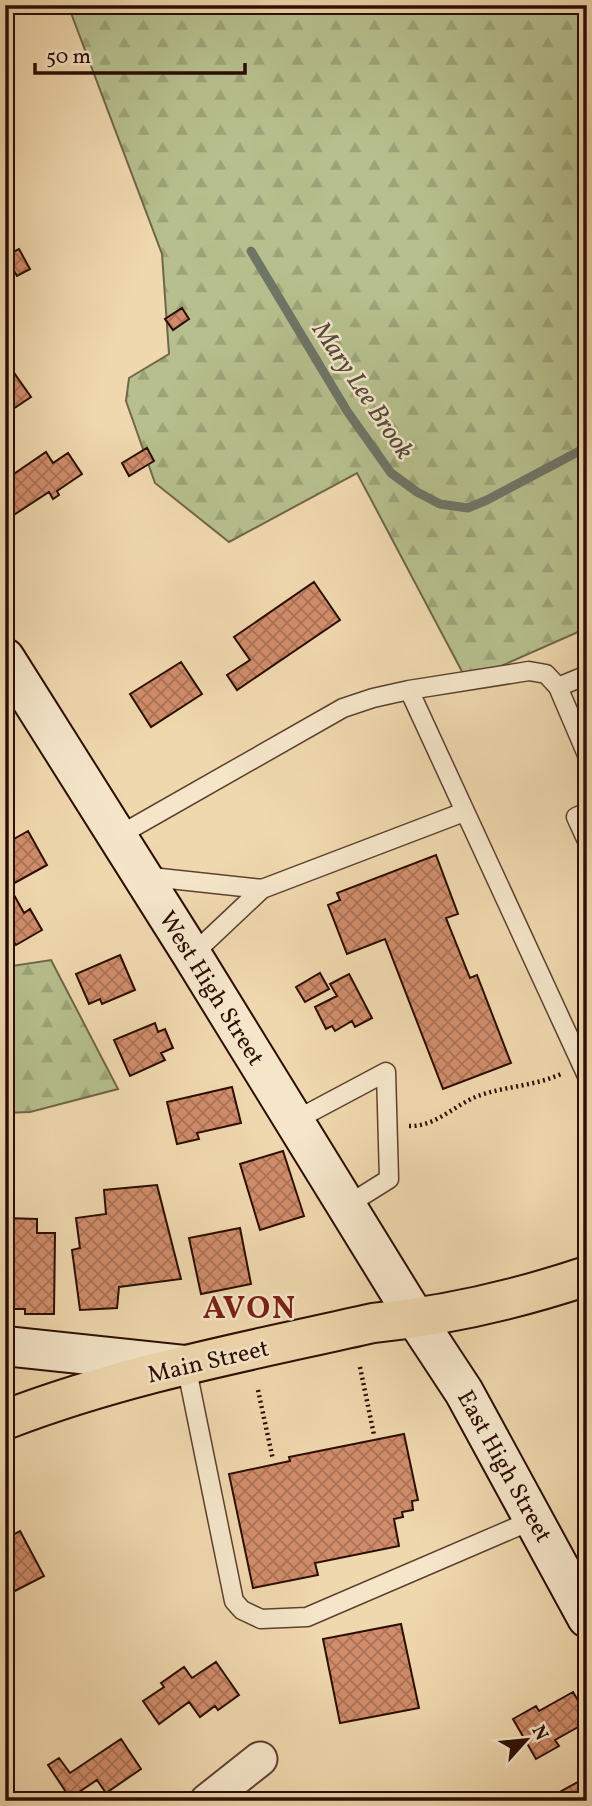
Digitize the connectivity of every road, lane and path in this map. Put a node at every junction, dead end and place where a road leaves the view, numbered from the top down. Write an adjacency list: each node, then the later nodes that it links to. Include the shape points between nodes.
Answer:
1 (5, 658): 8 (main road, West High Street)
2 (587, 675): 3 (lane)
3 (558, 687): 4 (lane, via 538,671); 5 (lane)
4 (409, 690): 6 (lane); 8 (lane, via 342,708)
5 (587, 755)
6 (464, 812): 11 (lane); 13 (lane)
7 (587, 812): 9 (lane, via 576,817)
8 (118, 836): 10 (main road, West High Street)
9 (587, 841)
10 (142, 876): 11 (lane); 12 (main road, West High Street)
11 (262, 888): 12 (lane)
12 (192, 955): 15 (main road, West High Street)
13 (587, 1076)
14 (548, 1080): 16 (path, via 475,1097 429,1124)
15 (294, 1121): 17 (main road, West High Street); 17 (lane, via 386,1072 389,1179)
16 (415, 1126)
17 (346, 1206): 19 (main road, West High Street)
18 (587, 1276): 19 (main road, Main Street)
19 (416, 1319): 21 (main road, Main Street, via 373,1323); 27 (main road, East High Street, via 464,1392)
20 (5, 1346): 21 (main road)
21 (186, 1365): 24 (main road, Main Street, via 111,1383); 27 (lane, via 234,1601 242,1611 261,1619 307,1617)
22 (360, 1367): 25 (path)
23 (258, 1390): 26 (path)
24 (5, 1420)
25 (374, 1435)
26 (273, 1460)
27 (535, 1519): 28 (main road, East High Street)
28 (587, 1618)
29 (260, 1759): 30 (street)
30 (207, 1801)

